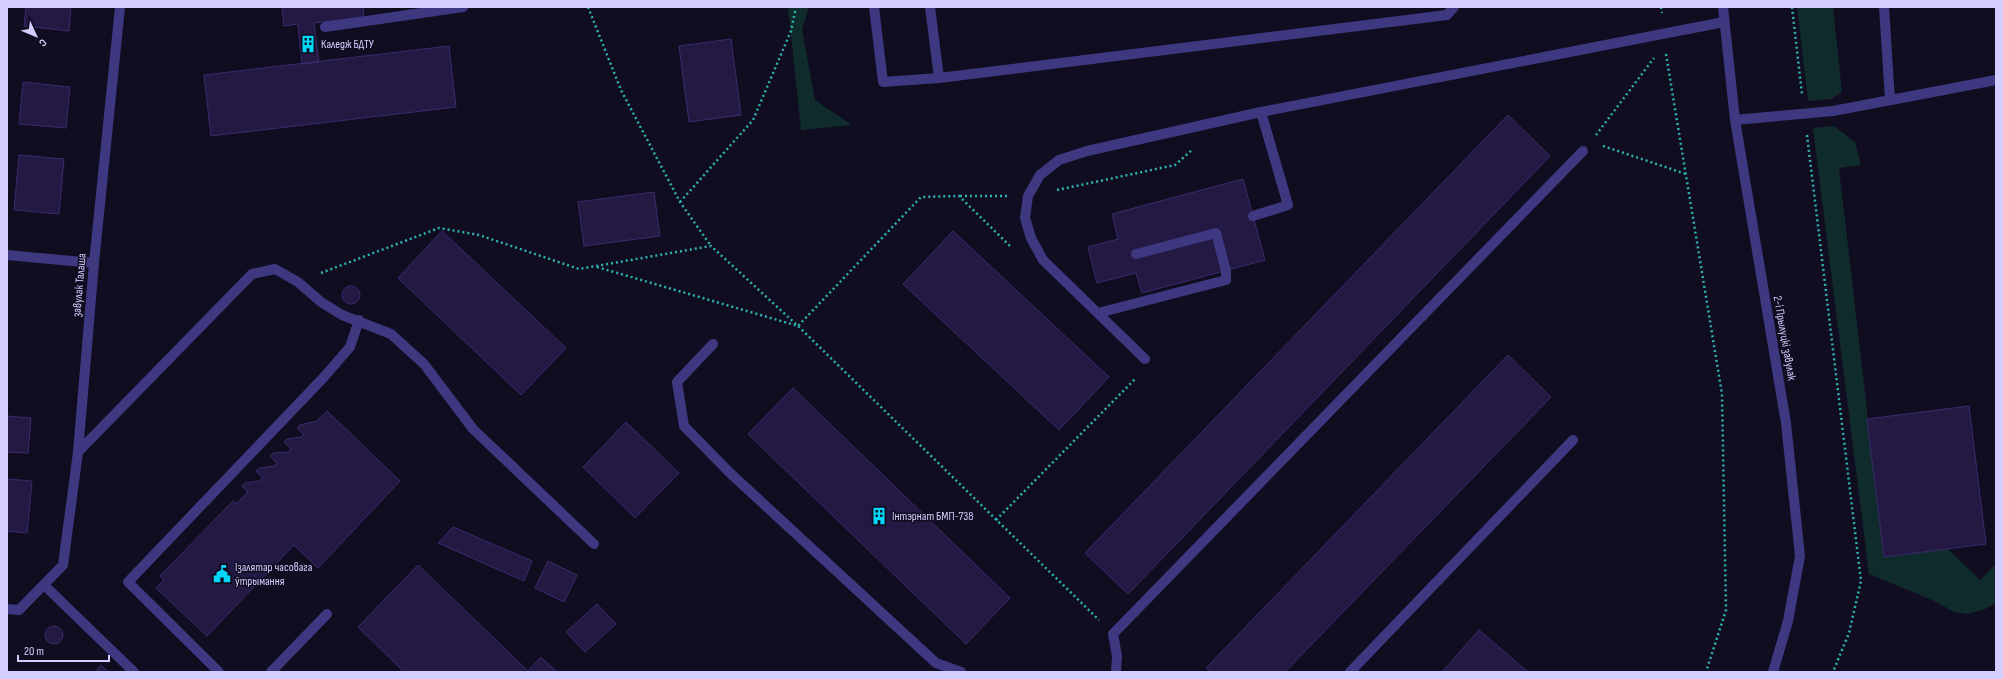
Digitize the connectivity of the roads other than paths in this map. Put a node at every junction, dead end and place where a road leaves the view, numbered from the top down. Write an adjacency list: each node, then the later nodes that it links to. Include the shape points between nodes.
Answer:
1 (120, 7): 19 (street, завулак Талаша)
2 (463, 7): 9 (street)
3 (874, 7): 10 (street, via 883,82)
4 (930, 7): 10 (street)
5 (1454, 7): 10 (street, via 1447,15)
6 (1723, 7): 8 (street, 2-і Прылуцкі завулак)
7 (1884, 7): 12 (street)
8 (1724, 22): 13 (street, via 1664,38); 14 (street, 2-і Прылуцкі завулак)
9 (325, 27)
10 (939, 78)
11 (1996, 80): 12 (street)
12 (1890, 100): 14 (street, via 1833,111)
13 (1261, 112): 16 (street, via 1288,205); 20 (street, via 1087,151 1059,160 1040,175 1028,196 1025,218 1031,238 1043,260)
14 (1735, 120): 36 (street, 2-і Прылуцкі завулак, via 1786,423 1800,556 1788,620)
15 (1583, 151): 34 (street, via 1113,634 1117,656)
16 (1253, 216)
17 (1136, 254): 20 (street, via 1216,233 1226,270 1226,280)
18 (7, 255): 19 (street)
19 (94, 263): 25 (street, завулак Талаша)
20 (1098, 313): 23 (street)
21 (359, 320): 25 (street, via 342,315 275,268 252,274); 26 (street, via 392,334 424,364 473,429); 31 (street, via 350,347 324,377 128,582)
22 (713, 344): 33 (street, via 677,382 684,426 936,663)
23 (1144, 359)
24 (1573, 440): 35 (street)
25 (78, 452): 27 (street, завулак Талаша, via 63,565)
26 (594, 544)
27 (44, 585): 28 (street, via 19,610); 30 (street)
28 (7, 609)
29 (327, 614): 32 (street)
30 (134, 672)
31 (219, 672)
32 (271, 672)
33 (962, 672)
34 (1116, 672)
35 (1350, 672)
36 (1772, 672)

